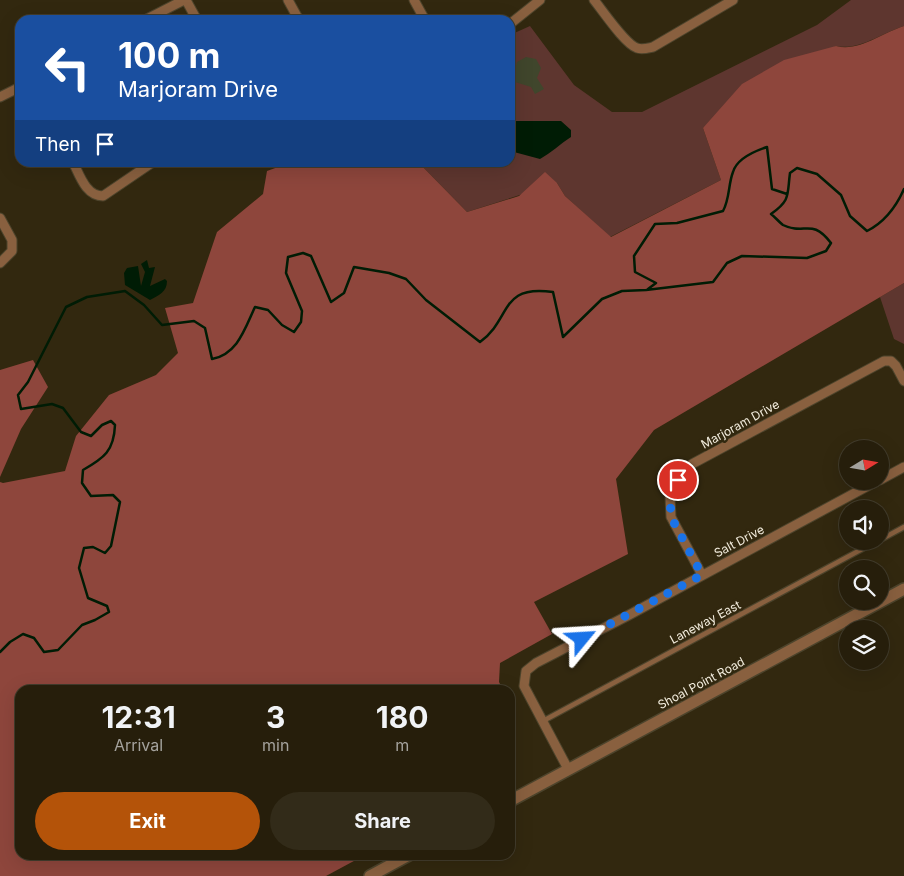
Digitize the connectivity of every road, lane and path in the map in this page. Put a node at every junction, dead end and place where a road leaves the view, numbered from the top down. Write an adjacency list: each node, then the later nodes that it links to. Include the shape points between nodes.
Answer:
1 (185, 0): 7 (street); 8 (street)
2 (288, 0): 9 (street)
3 (414, 0): 10 (street)
4 (540, 0): 11 (street)
5 (594, 0): 6 (street, via 629,44 645,49)
6 (733, 0)
7 (155, 15)
8 (194, 15)
9 (296, 15)
10 (422, 15)
11 (515, 20)
12 (15, 90): 13 (street)
13 (0, 97)
14 (76, 167): 15 (street, via 85,185 96,196 103,196)
15 (146, 167)
16 (0, 218): 17 (street, via 12,240 12,251)
17 (0, 263)
18 (904, 381): 25 (street, Marjoram Drive, via 891,360 884,361 692,464 678,480 670,497 671,517)
19 (904, 467): 20 (street, Salt Drive)
20 (889, 475)
21 (860, 490): 25 (street, Salt Drive)
22 (904, 527): 23 (lane, Laneway East)
23 (889, 535)
24 (860, 550): 27 (lane, Laneway East)
25 (702, 575): 27 (street, Salt Drive, via 526,671 524,686)
26 (904, 589): 28 (street, Shoal Point Road)
27 (543, 721): 28 (street, Salt Drive)
28 (568, 770): 29 (street, Shoal Point Road)
29 (515, 798)
30 (400, 860): 31 (street)
31 (370, 876)

